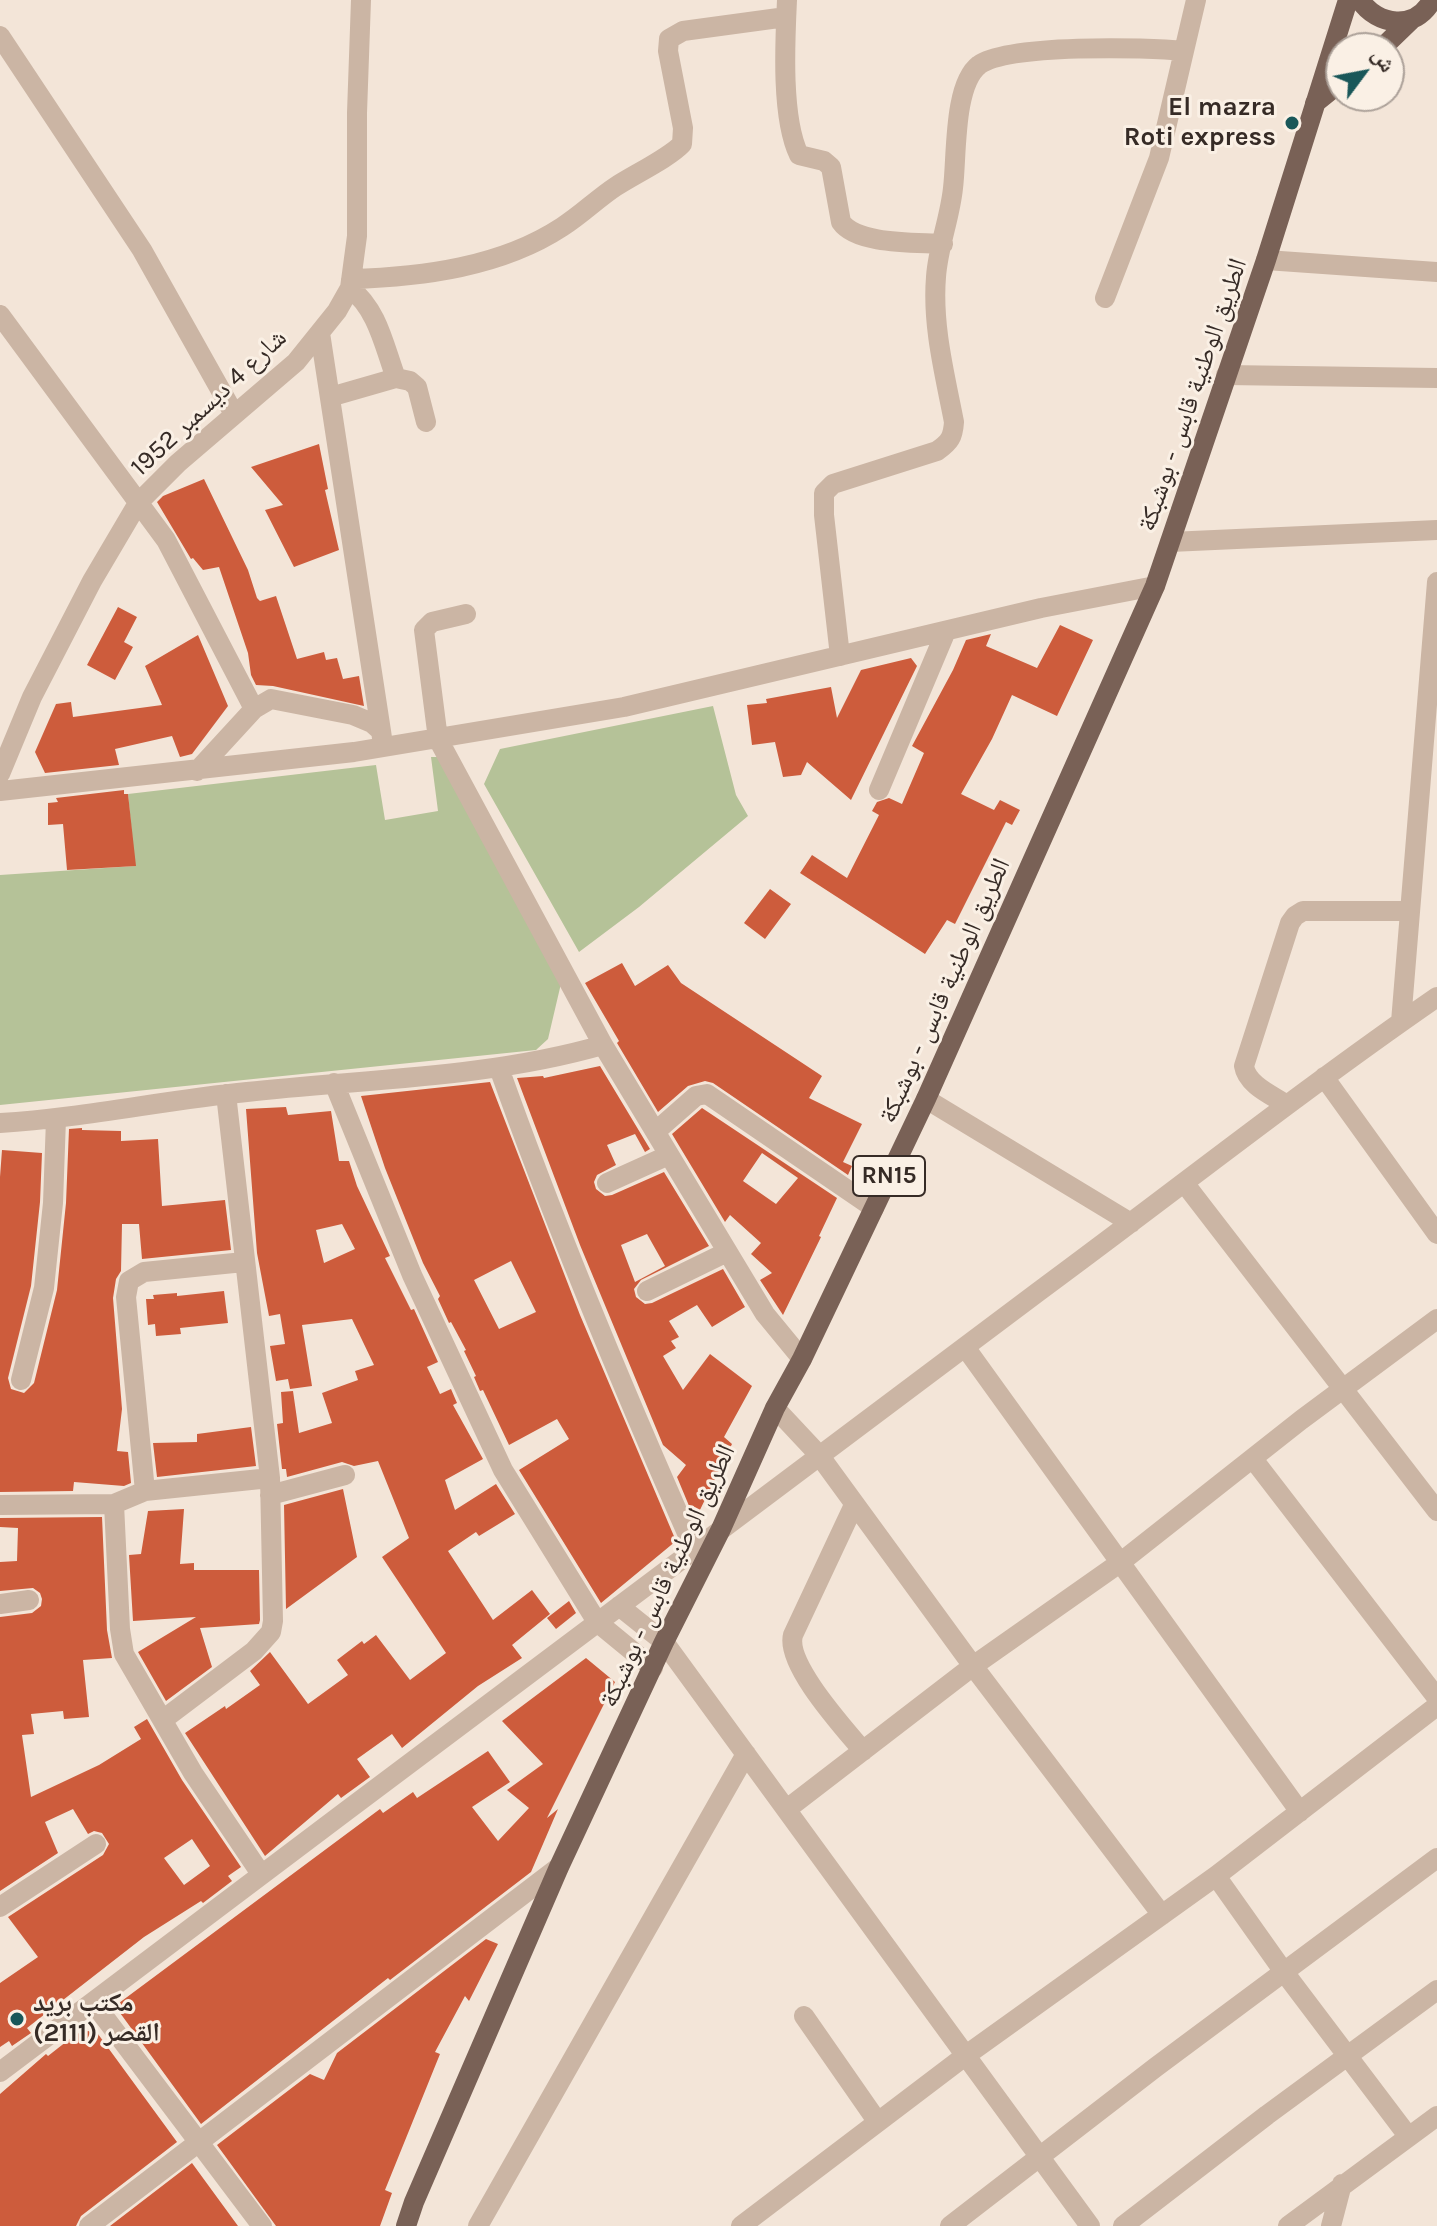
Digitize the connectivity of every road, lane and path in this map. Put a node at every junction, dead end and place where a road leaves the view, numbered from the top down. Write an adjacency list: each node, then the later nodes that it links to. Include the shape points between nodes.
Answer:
1 (361, 0): 15 (street, شارع 4 ديسمبر 1952, via 357,236)
2 (1196, 0): 9 (street)
3 (1348, 0): 11 (main road, الطريق الوطنية قابس - بوشبكة / RN15)
4 (1360, 0): 6 (main road, via 1387,21)
5 (786, 8): 12 (street, via 787,95 795,146 799,155 831,167 841,222 861,236); 15 (street, via 683,31 669,39 682,144 562,227 463,266)
6 (1426, 9): 7 (main road)
7 (1400, 32)
8 (0, 36): 23 (street, via 142,250)
9 (1184, 51): 12 (street, via 1105,47 1026,52 977,66 961,106); 16 (street, via 1159,158)
10 (1325, 95): 11 (main road)
11 (1315, 103): 13 (main road, الطريق الوطنية قابس - بوشبكة / RN15)
12 (943, 244): 32 (street, via 936,276 937,309 953,436 937,451 833,484 824,493)
13 (1266, 260): 14 (street); 19 (main road, الطريق الوطنية قابس - بوشبكة / RN15)
14 (1437, 272)
15 (351, 283): 18 (street, شارع 4 ديسمبر 1952); 20 (street, via 375,318)
16 (1105, 298)
17 (0, 315): 25 (street)
18 (320, 333): 22 (street); 23 (street, شارع 4 ديسمبر 1952, via 296,362)
19 (1226, 375): 21 (street); 27 (main road, الطريق الوطنية قابس - بوشبكة / RN15)
20 (396, 378): 22 (street); 24 (street, via 417,387)
21 (1437, 378)
22 (330, 397): 34 (street)
23 (234, 414): 25 (street, شارع 4 ديسمبر 1952)
24 (426, 422)
25 (138, 503): 33 (street, via 166,540); 37 (street, شارع 4 ديسمبر 1952, via 32,697)
26 (1437, 530): 27 (street)
27 (1170, 542): 29 (main road, الطريق الوطنية قابس - بوشبكة / RN15)
28 (1437, 582): 40 (street)
29 (1155, 586): 31 (street); 50 (main road, الطريق الوطنية قابس - بوشبكة / RN15)
30 (466, 614): 35 (street, via 432,622 424,630)
31 (946, 631): 32 (street); 38 (street)
32 (840, 656): 35 (street, via 624,707)
33 (254, 709): 34 (street, via 271,699 353,715 372,723); 36 (street)
34 (382, 739): 35 (street); 36 (street)
35 (438, 739): 42 (street)
36 (197, 771): 39 (street)
37 (0, 774)
38 (879, 790)
39 (0, 791)
40 (1410, 911): 43 (street); 51 (street, via 1303,911 1290,923 1244,1066 1247,1077)
41 (1437, 997): 43 (street)
42 (589, 1018): 44 (street); 45 (street)
43 (1401, 1022): 47 (street)
44 (603, 1045): 45 (street); 54 (street)
45 (566, 1056): 46 (street)
46 (499, 1068): 48 (street); 80 (street, via 544,1194)
47 (1324, 1077): 51 (street); 60 (street)
48 (334, 1083): 49 (street); 85 (street, via 412,1275 503,1470)
49 (226, 1094): 52 (street); 62 (street)
50 (926, 1099): 58 (main road, الطريق الوطنية قابس - بوشبكة / RN15); 59 (street)
51 (1287, 1105): 57 (street)
52 (56, 1119): 53 (street); 67 (street, via 44,1288)
53 (0, 1123)
54 (655, 1132): 55 (street); 58 (street, via 696,1096 707,1094)
55 (669, 1155): 56 (street); 61 (street)
56 (607, 1183)
57 (1185, 1184): 59 (street); 68 (street)
58 (874, 1208): 66 (main road, الطريق الوطنية قابس - بوشبكة / RN15)
59 (1131, 1223): 65 (street)
60 (1437, 1234)
61 (727, 1252): 63 (street); 66 (street, via 765,1314)
62 (244, 1262): 73 (street); 74 (street, via 144,1272 129,1281 126,1297)
63 (647, 1291)
64 (1437, 1319): 68 (street)
65 (965, 1347): 70 (street); 81 (street)
66 (802, 1359): 69 (main road, الطريق الوطنية قابس - بوشبكة / RN15)
67 (21, 1380)
68 (1343, 1389): 71 (street); 78 (street)
69 (775, 1408): 70 (street); 79 (main road, الطريق الوطنية قابس - بوشبكة / RN15)
70 (819, 1455): 77 (street); 79 (street)
71 (1253, 1459): 81 (street); 89 (street)
72 (345, 1475): 73 (street)
73 (270, 1486): 74 (street); 91 (street, via 271,1632 254,1651)
74 (145, 1491): 75 (street)
75 (114, 1504): 76 (street); 91 (street, via 124,1654)
76 (0, 1505)
77 (854, 1505): 87 (street); 92 (street, via 791,1642 821,1699)
78 (1437, 1511)
79 (721, 1529): 80 (street); 86 (main road, الطريق الوطنية قابس - بوشبكة / RN15)
80 (694, 1549): 84 (street)
81 (1121, 1562): 87 (street); 95 (street)
82 (29, 1600): 83 (street)
83 (0, 1604)
84 (619, 1606): 85 (street); 86 (street)
85 (597, 1622): 88 (street); 99 (street)
86 (664, 1642): 88 (main road, الطريق الوطنية قابس - بوشبكة / RN15); 93 (street)
87 (973, 1666): 92 (street); 102 (street)
88 (653, 1668): 98 (main road, الطريق الوطنية قابس - بوشبكة / RN15)
89 (1437, 1698)
90 (1437, 1706): 95 (street)
91 (164, 1719): 99 (street, via 193,1773)
92 (863, 1751): 94 (street)
93 (746, 1754): 94 (street); 120 (street)
94 (787, 1809): 108 (street)
95 (1300, 1812): 100 (street)
96 (96, 1844): 101 (street)
97 (1437, 1858): 103 (street)
98 (559, 1867): 113 (street); 119 (main road, الطريق الوطنية قابس - بوشبكة / RN15)
99 (261, 1874): 105 (street)
100 (1216, 1876): 102 (street); 103 (street)
101 (0, 1907)
102 (1162, 1915): 108 (street)
103 (1284, 1972): 107 (street); 114 (street)
104 (1437, 1990): 107 (street)
105 (93, 2002): 109 (street); 113 (street)
106 (804, 2016): 111 (street)
107 (1348, 2055): 112 (street); 116 (street)
108 (965, 2056): 111 (street); 114 (street)
109 (0, 2072)
110 (1437, 2116): 112 (street)
111 (877, 2121): 121 (street)
112 (1408, 2136): 115 (street)
113 (198, 2144): 117 (street); 118 (street)
114 (1038, 2157): 122 (street); 123 (street)
115 (1342, 2184): 124 (street); 125 (street)
116 (1132, 2223)
117 (89, 2226)
118 (262, 2226)
119 (406, 2226)
120 (478, 2226)
121 (741, 2226)
122 (950, 2226)
123 (1090, 2226)
124 (1288, 2226)
125 (1331, 2226)

